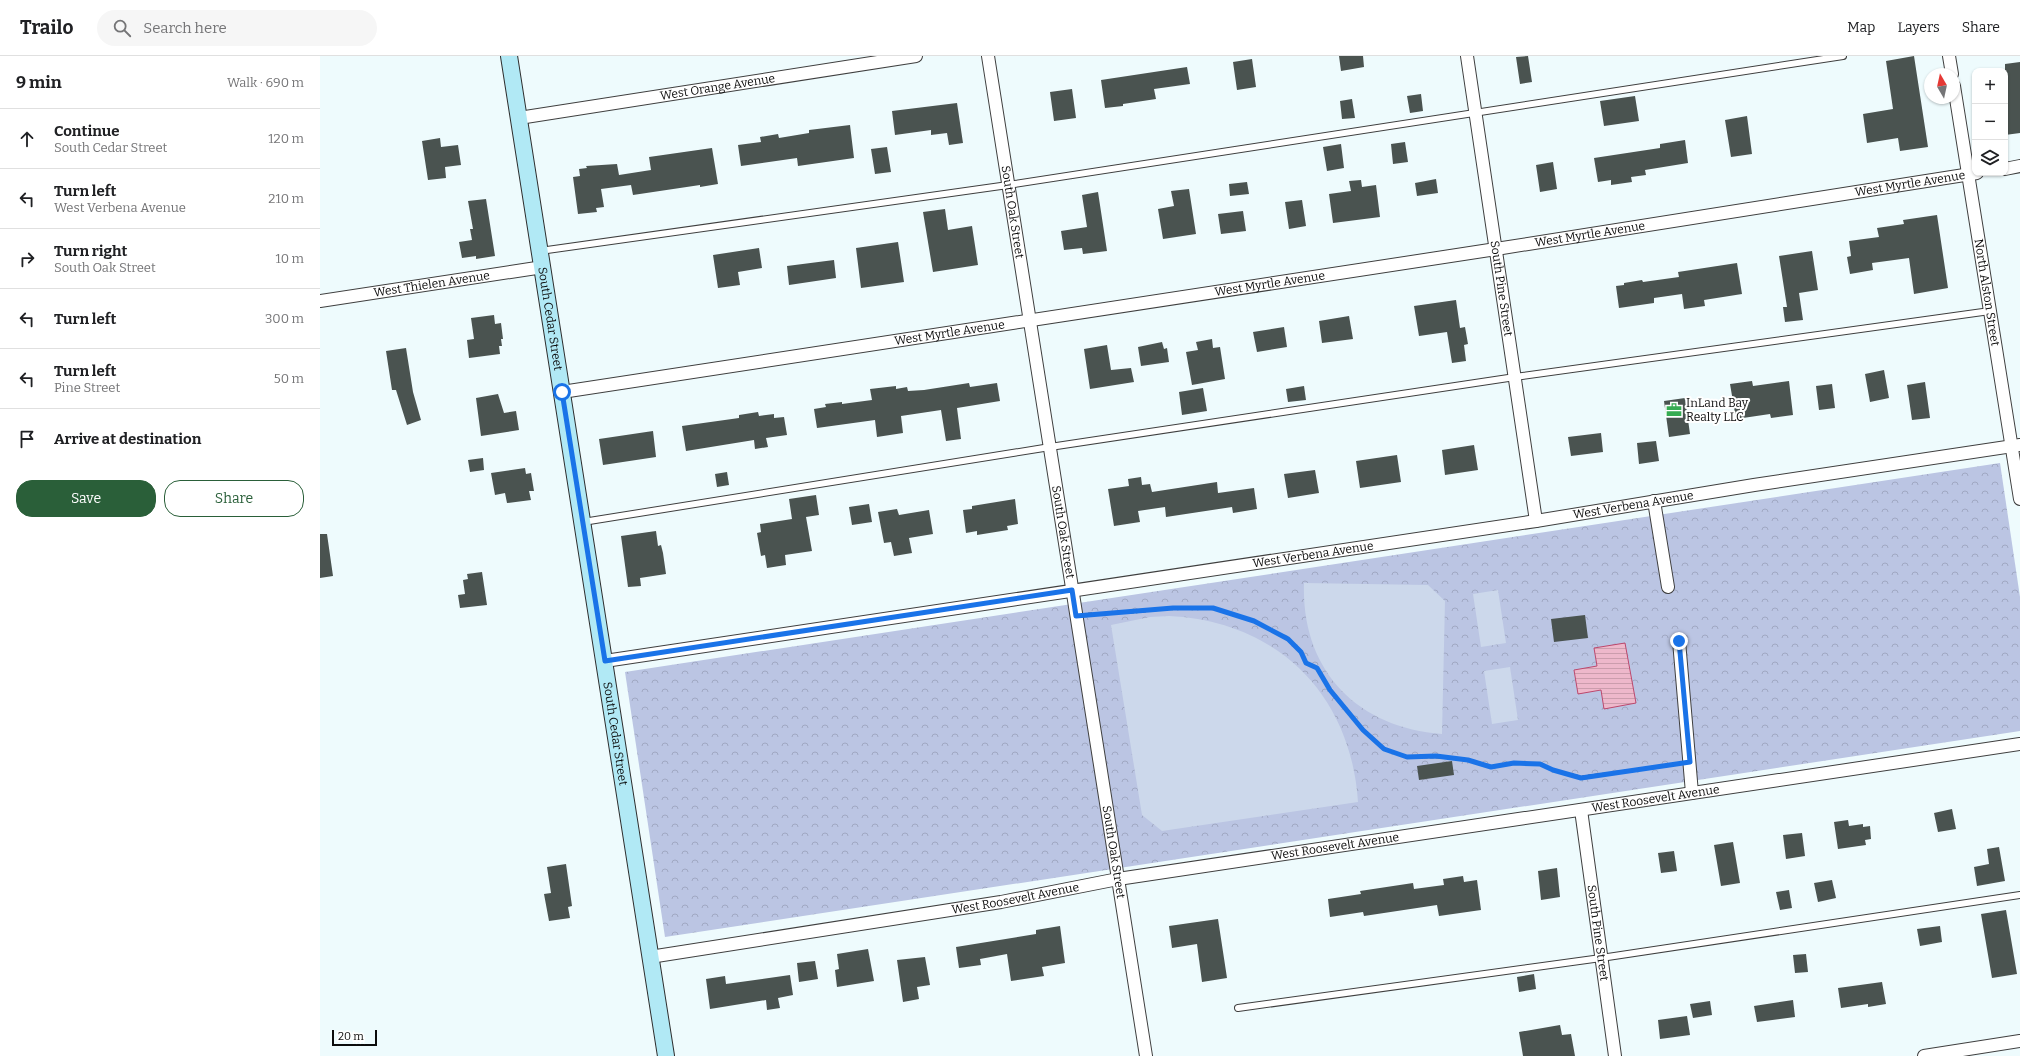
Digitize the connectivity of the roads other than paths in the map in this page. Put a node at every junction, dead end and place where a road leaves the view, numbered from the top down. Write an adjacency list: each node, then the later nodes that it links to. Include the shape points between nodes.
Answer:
1 (509, 56): 10 (street, South Cedar Street)
2 (916, 56): 10 (street, West Orange Avenue)
3 (988, 56): 16 (street, South Oak Street)
4 (1467, 56): 9 (street, South Pine Street)
5 (1843, 56): 9 (lane)
6 (1949, 56): 7 (street)
7 (1951, 68)
8 (1958, 104): 13 (street, North Alston Street)
9 (1475, 112): 16 (lane); 17 (street, South Pine Street)
10 (519, 118): 18 (street, South Cedar Street)
11 (2020, 166): 12 (street)
12 (2008, 168)
13 (1972, 169)
14 (1972, 174): 17 (street, West Myrtle Avenue)
15 (1973, 176): 21 (street, North Alston Street)
16 (1008, 185): 18 (lane); 22 (street, South Oak Street)
17 (1496, 249): 22 (street, West Myrtle Avenue); 23 (street, South Pine Street)
18 (540, 251): 19 (street, South Cedar Street)
19 (543, 267): 20 (street, West Thielen Avenue); 24 (street, South Cedar Street)
20 (320, 300)
21 (1990, 311): 23 (lane); 25 (street, North Alston Street)
22 (1030, 321): 24 (street, West Myrtle Avenue); 26 (street, South Oak Street)
23 (1515, 377): 26 (lane); 29 (street, South Pine Street)
24 (562, 392): 30 (street, South Cedar Street)
25 (2016, 446): 27 (street, North Alston Street); 28 (street, West Verbena Avenue)
26 (1050, 447): 30 (lane); 32 (street, South Oak Street)
27 (2020, 499)
28 (1654, 501): 29 (street, West Verbena Avenue); 31 (street)
29 (1536, 521): 32 (street, West Verbena Avenue)
30 (583, 522): 34 (street, South Cedar Street)
31 (1668, 587)
32 (1072, 590): 34 (street, West Verbena Avenue); 38 (street, South Oak Street)
33 (1679, 641): 36 (street)
34 (605, 661): 40 (street, South Cedar Street)
35 (2020, 744): 36 (street, West Roosevelt Avenue)
36 (1692, 793): 37 (street, West Roosevelt Avenue)
37 (1581, 810): 38 (street, West Roosevelt Avenue); 41 (street, South Pine Street)
38 (1118, 879): 40 (street, West Roosevelt Avenue, via 1001,902); 45 (street, South Oak Street)
39 (2020, 895): 41 (lane)
40 (650, 957): 44 (street, South Cedar Street)
41 (1601, 958): 42 (lane); 46 (street, South Pine Street)
42 (1238, 1008)
43 (2020, 1041): 47 (street)
44 (666, 1056)
45 (1146, 1056)
46 (1615, 1056)
47 (1924, 1056)

